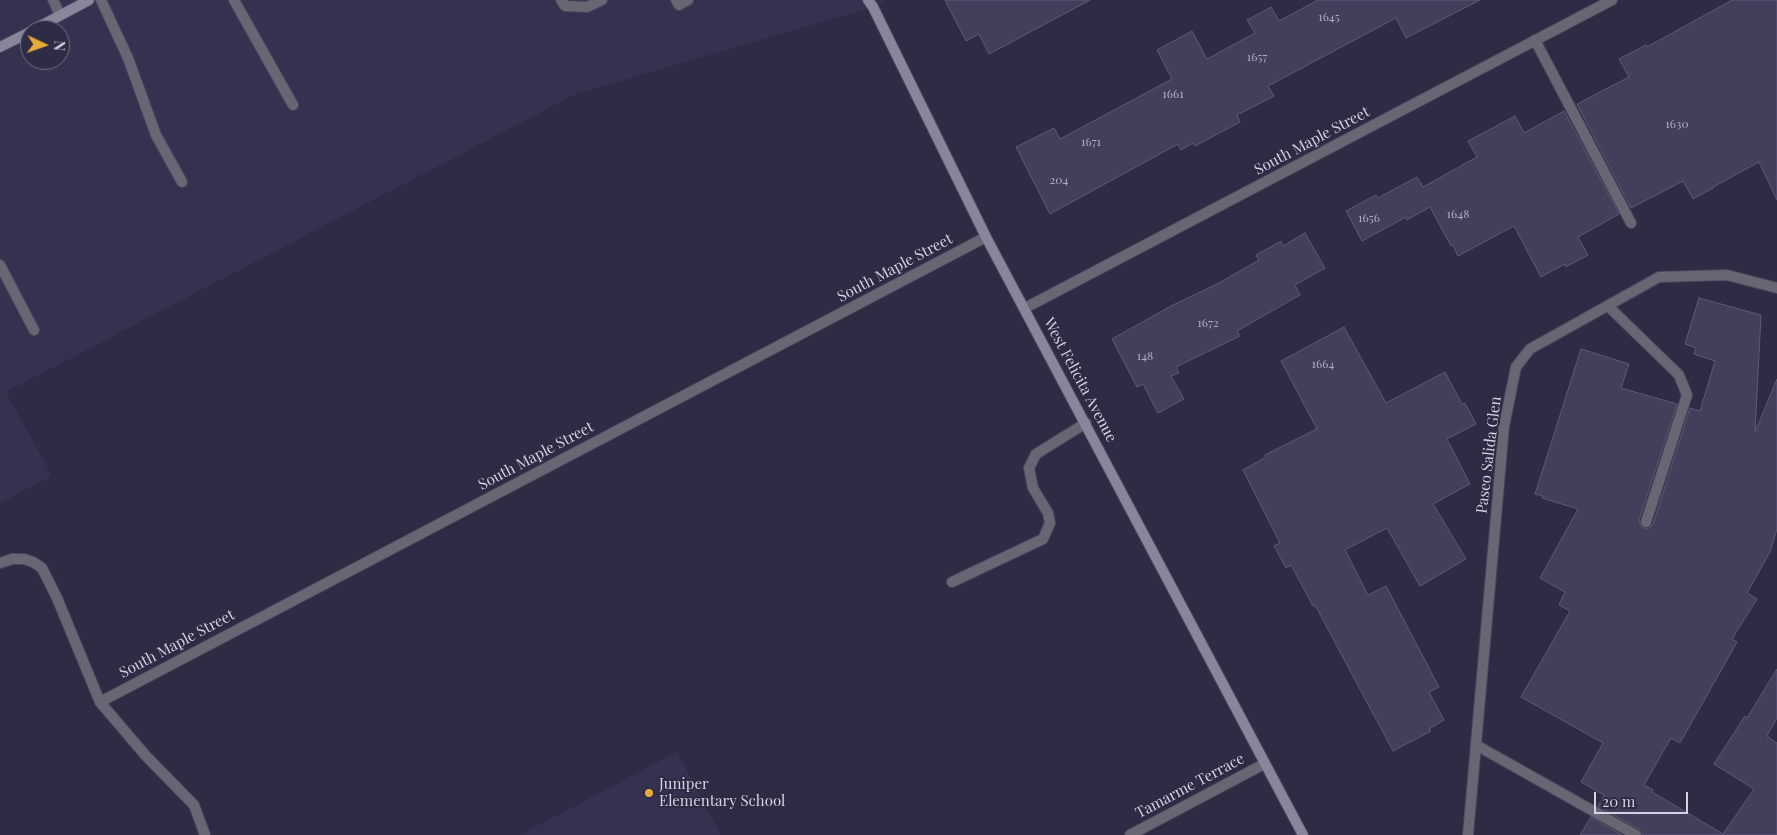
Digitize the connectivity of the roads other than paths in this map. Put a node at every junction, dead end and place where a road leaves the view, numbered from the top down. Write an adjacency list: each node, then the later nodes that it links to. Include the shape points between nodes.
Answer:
1 (53, 0): 11 (street)
2 (89, 0): 11 (main road)
3 (100, 0): 17 (street, via 128,58 156,135)
4 (234, 0): 16 (street)
5 (561, 0): 6 (street, via 565,6 587,7)
6 (602, 0)
7 (676, 0): 8 (street, via 679,5)
8 (688, 0)
9 (1612, 0): 14 (street, South Maple Street)
10 (871, 2): 19 (main road, West Felicita Avenue)
11 (60, 15): 12 (main road)
12 (51, 20)
13 (20, 37): 15 (main road)
14 (1535, 40): 18 (street); 23 (street, South Maple Street)
15 (0, 48)
16 (293, 105)
17 (182, 182)
18 (1631, 223)
19 (986, 237): 23 (main road, West Felicita Avenue); 29 (street, South Maple Street)
20 (0, 265): 24 (street)
21 (1777, 288): 22 (street, Paseo Salida Glen, via 1726,275 1659,277)
22 (1608, 306): 26 (street, via 1679,375 1687,395); 30 (street, Paseo Salida Glen, via 1530,349 1516,367 1504,426)
23 (1025, 308): 25 (main road, West Felicita Avenue)
24 (34, 330)
25 (1086, 423): 28 (street, via 1036,454 1029,468 1033,488 1048,512 1050,524 1043,539); 31 (main road, West Felicita Avenue)
26 (1646, 522)
27 (0, 563): 29 (street, via 24,559 42,568)
28 (952, 582)
29 (100, 702): 32 (street, via 194,806)
30 (1476, 745): 35 (street, Paseo Salida Glen); 36 (street)
31 (1264, 764): 33 (street, Tamarme Terrace); 34 (main road, West Felicita Avenue)
32 (205, 835)
33 (1130, 835)
34 (1303, 835)
35 (1468, 835)
36 (1636, 835)

